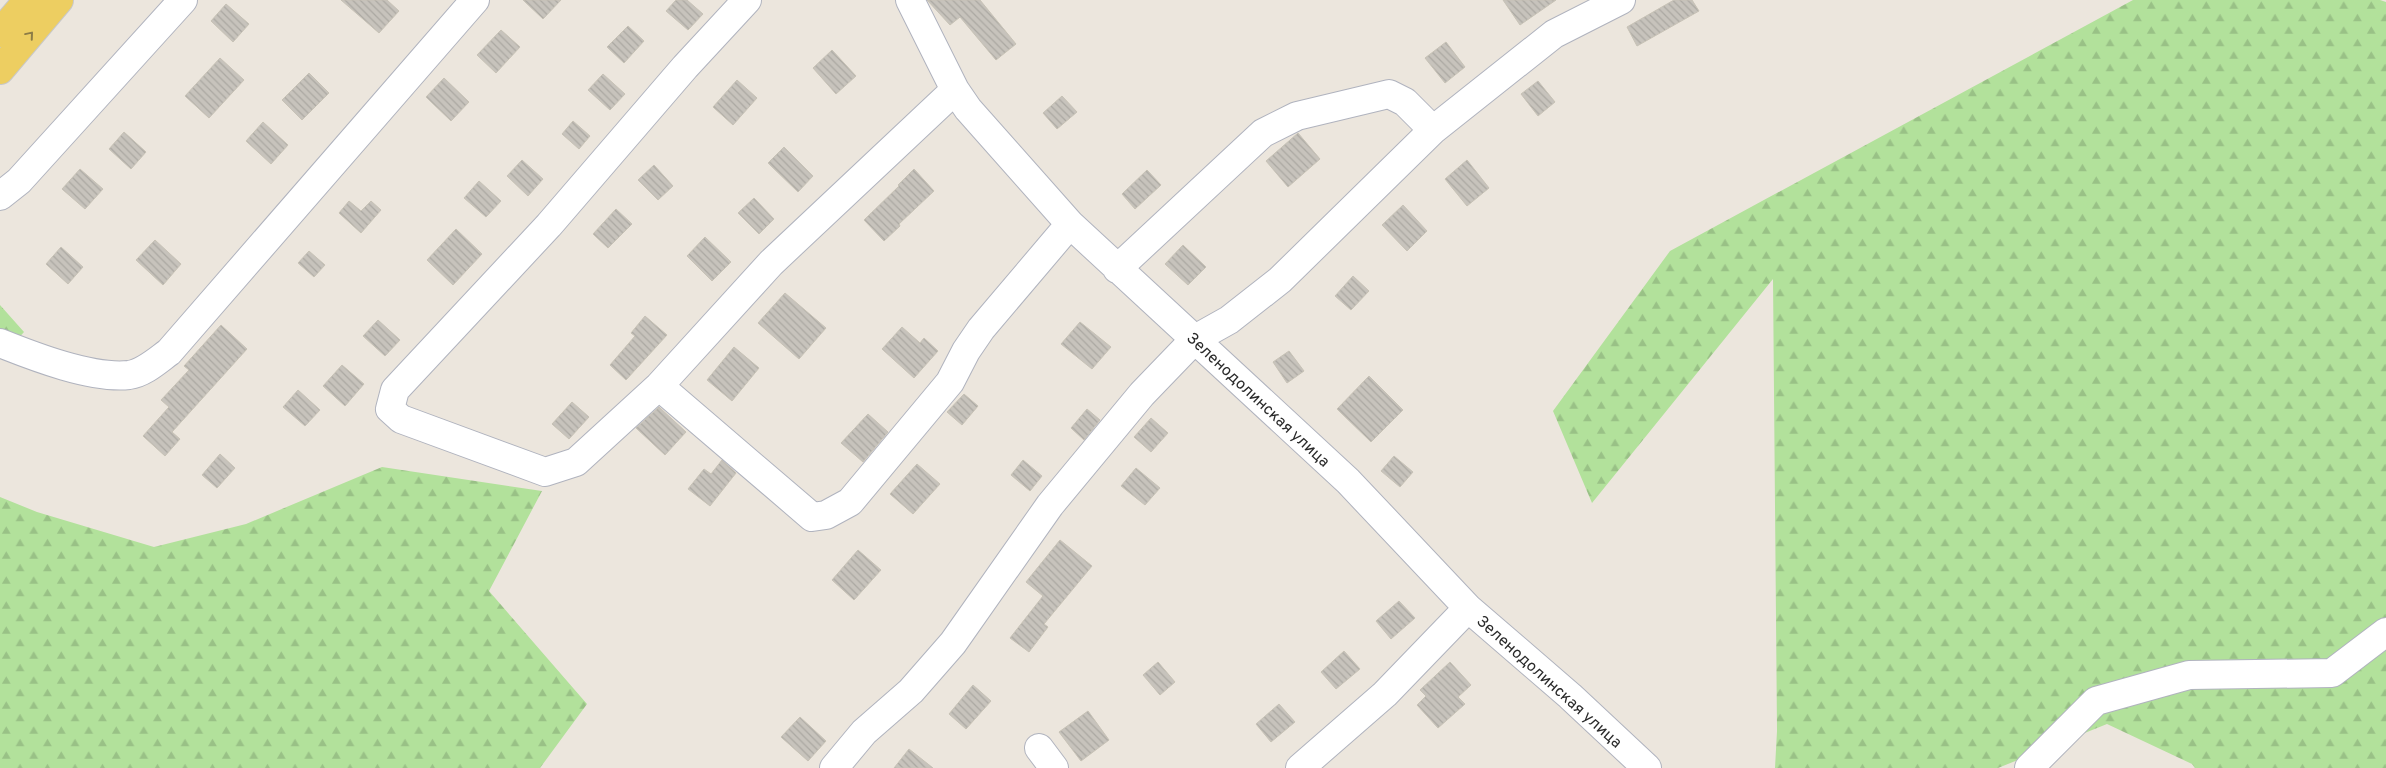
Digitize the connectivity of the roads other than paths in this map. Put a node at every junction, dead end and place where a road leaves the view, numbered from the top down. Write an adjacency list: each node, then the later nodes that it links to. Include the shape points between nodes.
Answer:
1 (28, 0): 8 (main road)
2 (59, 0): 9 (main road, one-way to 2)
3 (183, 0): 12 (street, via 19,181)
4 (475, 0): 16 (street, via 169,352 148,368 130,375 95,373)
5 (747, 0): 17 (street, via 549,225 395,390 390,408 401,419 545,472 576,462)
6 (910, 0): 10 (street, Зеленодолинская улица)
7 (1621, 0): 11 (street, via 1554,34)
8 (0, 33)
9 (0, 70)
10 (955, 90): 13 (street, Зеленодолинская улица, via 968,109); 17 (street, via 770,263)
11 (1433, 130): 14 (street, via 1405,102 1389,94 1297,116 1263,133); 15 (street, via 1280,280 1230,320)
12 (0, 196)
13 (1070, 224): 14 (street, Зеленодолинская улица); 17 (street, via 981,329 950,382 850,502 826,515 812,517)
14 (1117, 269): 15 (street, Зеленодолинская улица)
15 (1195, 340): 18 (street, Зеленодолинская улица, via 1348,481); 20 (street, via 1142,394 1050,505 954,642 911,691 864,732)
16 (0, 343)
17 (659, 386)
18 (1468, 608): 21 (street, via 1385,694); 22 (street, Зеленодолинская улица)
19 (2386, 632): 23 (street, via 2332,673 2188,675 2096,701)
20 (834, 768)
21 (1300, 768)
22 (1647, 768)
23 (2030, 768)

